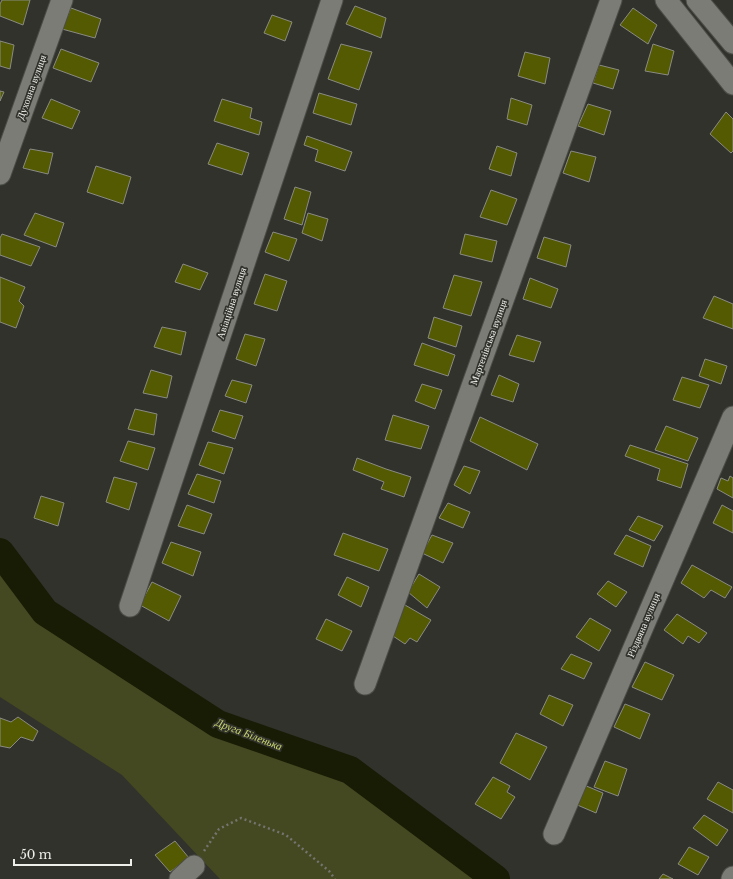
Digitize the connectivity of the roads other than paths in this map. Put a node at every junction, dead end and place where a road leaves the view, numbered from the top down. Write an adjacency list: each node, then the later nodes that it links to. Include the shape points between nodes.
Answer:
1 (62, 0): 8 (street, Духовна вулиця)
2 (332, 0): 10 (street, Авіаційна вулиця)
3 (611, 0): 11 (street, Мартенівська вулиця)
4 (666, 0): 7 (street)
5 (697, 0): 6 (street)
6 (733, 44)
7 (733, 84)
8 (0, 174)
9 (733, 417): 12 (street, Різдвяна вулиця)
10 (130, 606)
11 (365, 684)
12 (554, 834)

